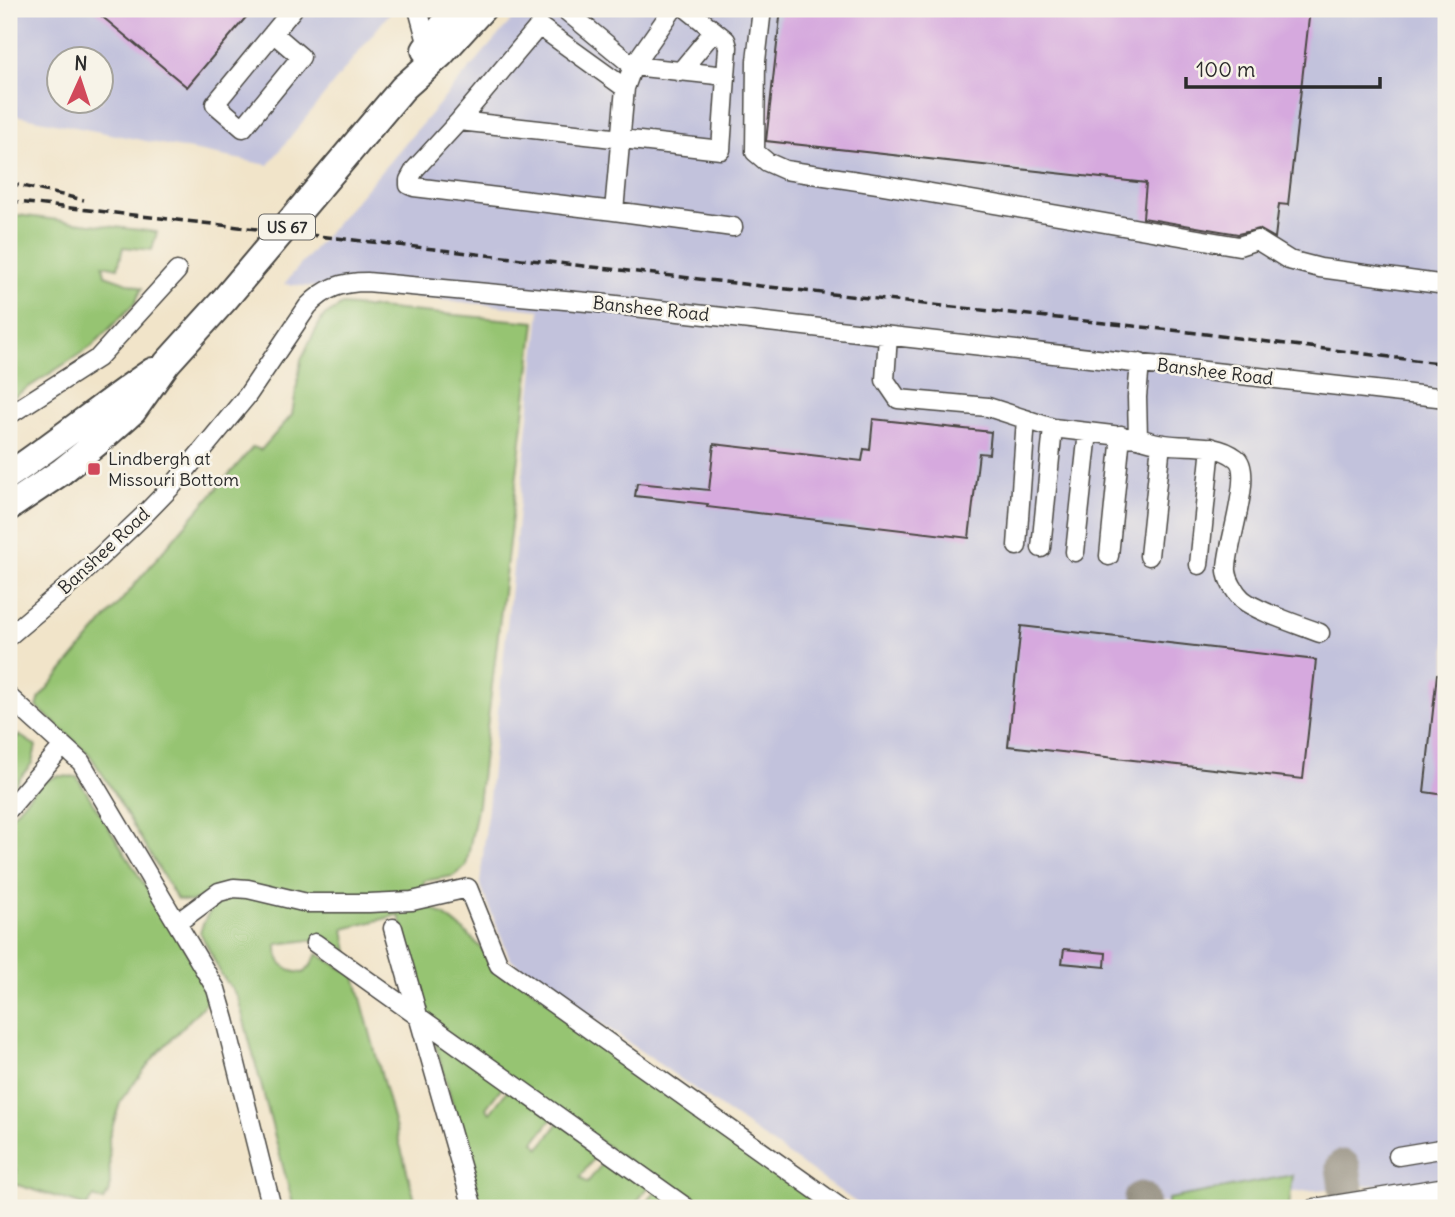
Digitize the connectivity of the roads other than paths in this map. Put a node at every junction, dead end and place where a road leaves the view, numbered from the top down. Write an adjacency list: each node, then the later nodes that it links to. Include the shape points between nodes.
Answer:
1 (293, 9): 10 (street)
2 (418, 9): 11 (street)
3 (455, 9): 11 (highway, US 67)
4 (482, 9): 15 (highway, US 67)
5 (564, 9): 12 (street)
6 (674, 9): 12 (street)
7 (687, 9): 9 (street)
8 (762, 9): 22 (street, via 755,152 785,170 1239,246 1257,240 1289,260 1320,268)
9 (714, 31): 13 (street); 14 (street, via 728,47)
10 (273, 33): 10 (street, via 215,104 243,128 301,57)
11 (428, 46): 15 (highway, US 67)
12 (633, 66): 13 (street); 16 (street)
13 (680, 72): 14 (street)
14 (726, 76): 18 (street, via 721,150)
15 (404, 88): 24 (highway, US 67)
16 (625, 88): 17 (street, via 539,26); 18 (street)
17 (459, 121): 18 (street); 19 (street, via 415,169 410,185)
18 (621, 140): 19 (street)
19 (614, 211): 20 (street)
20 (733, 227)
21 (177, 271): 27 (street, via 98,358)
22 (1446, 285)
23 (888, 336): 25 (street, Banshee Road); 28 (street, via 884,380 898,399 988,407); 43 (street, Banshee Road, via 467,290 367,282 338,285 308,306 247,396 144,516)
24 (167, 363): 34 (highway, US 67); 35 (highway, US 67, via 133,411 61,472)
25 (1140, 363): 26 (street, Banshee Road); 31 (street)
26 (1446, 398)
27 (9, 415)
28 (1026, 419): 29 (street); 36 (street)
29 (1053, 428): 30 (street); 37 (street)
30 (1088, 432): 31 (street); 38 (street)
31 (1129, 436): 32 (street); 39 (street)
32 (1161, 444): 33 (street); 40 (street)
33 (1211, 447): 41 (street); 42 (street, via 1235,457 1242,468 1227,570 1233,588 1258,609)
34 (9, 475)
35 (9, 508)
36 (1017, 546)
37 (1041, 548)
38 (1075, 552)
39 (1109, 556)
40 (1149, 556)
41 (1199, 565)
42 (1320, 634)
43 (9, 636)
44 (9, 697): 45 (street)
45 (63, 746): 46 (street); 47 (street, via 81,762)
46 (9, 809)
47 (177, 923): 54 (street, via 216,989); 57 (street, via 219,892 234,888 307,903 369,903 412,901 468,888 499,965)
48 (393, 928): 50 (street)
49 (315, 943): 50 (street)
50 (419, 1016): 55 (street); 56 (street)
51 (1446, 1148): 52 (street)
52 (1398, 1156)
53 (1446, 1187): 58 (street)
54 (272, 1208)
55 (473, 1208)
56 (687, 1208)
57 (841, 1208)
58 (1315, 1208)

